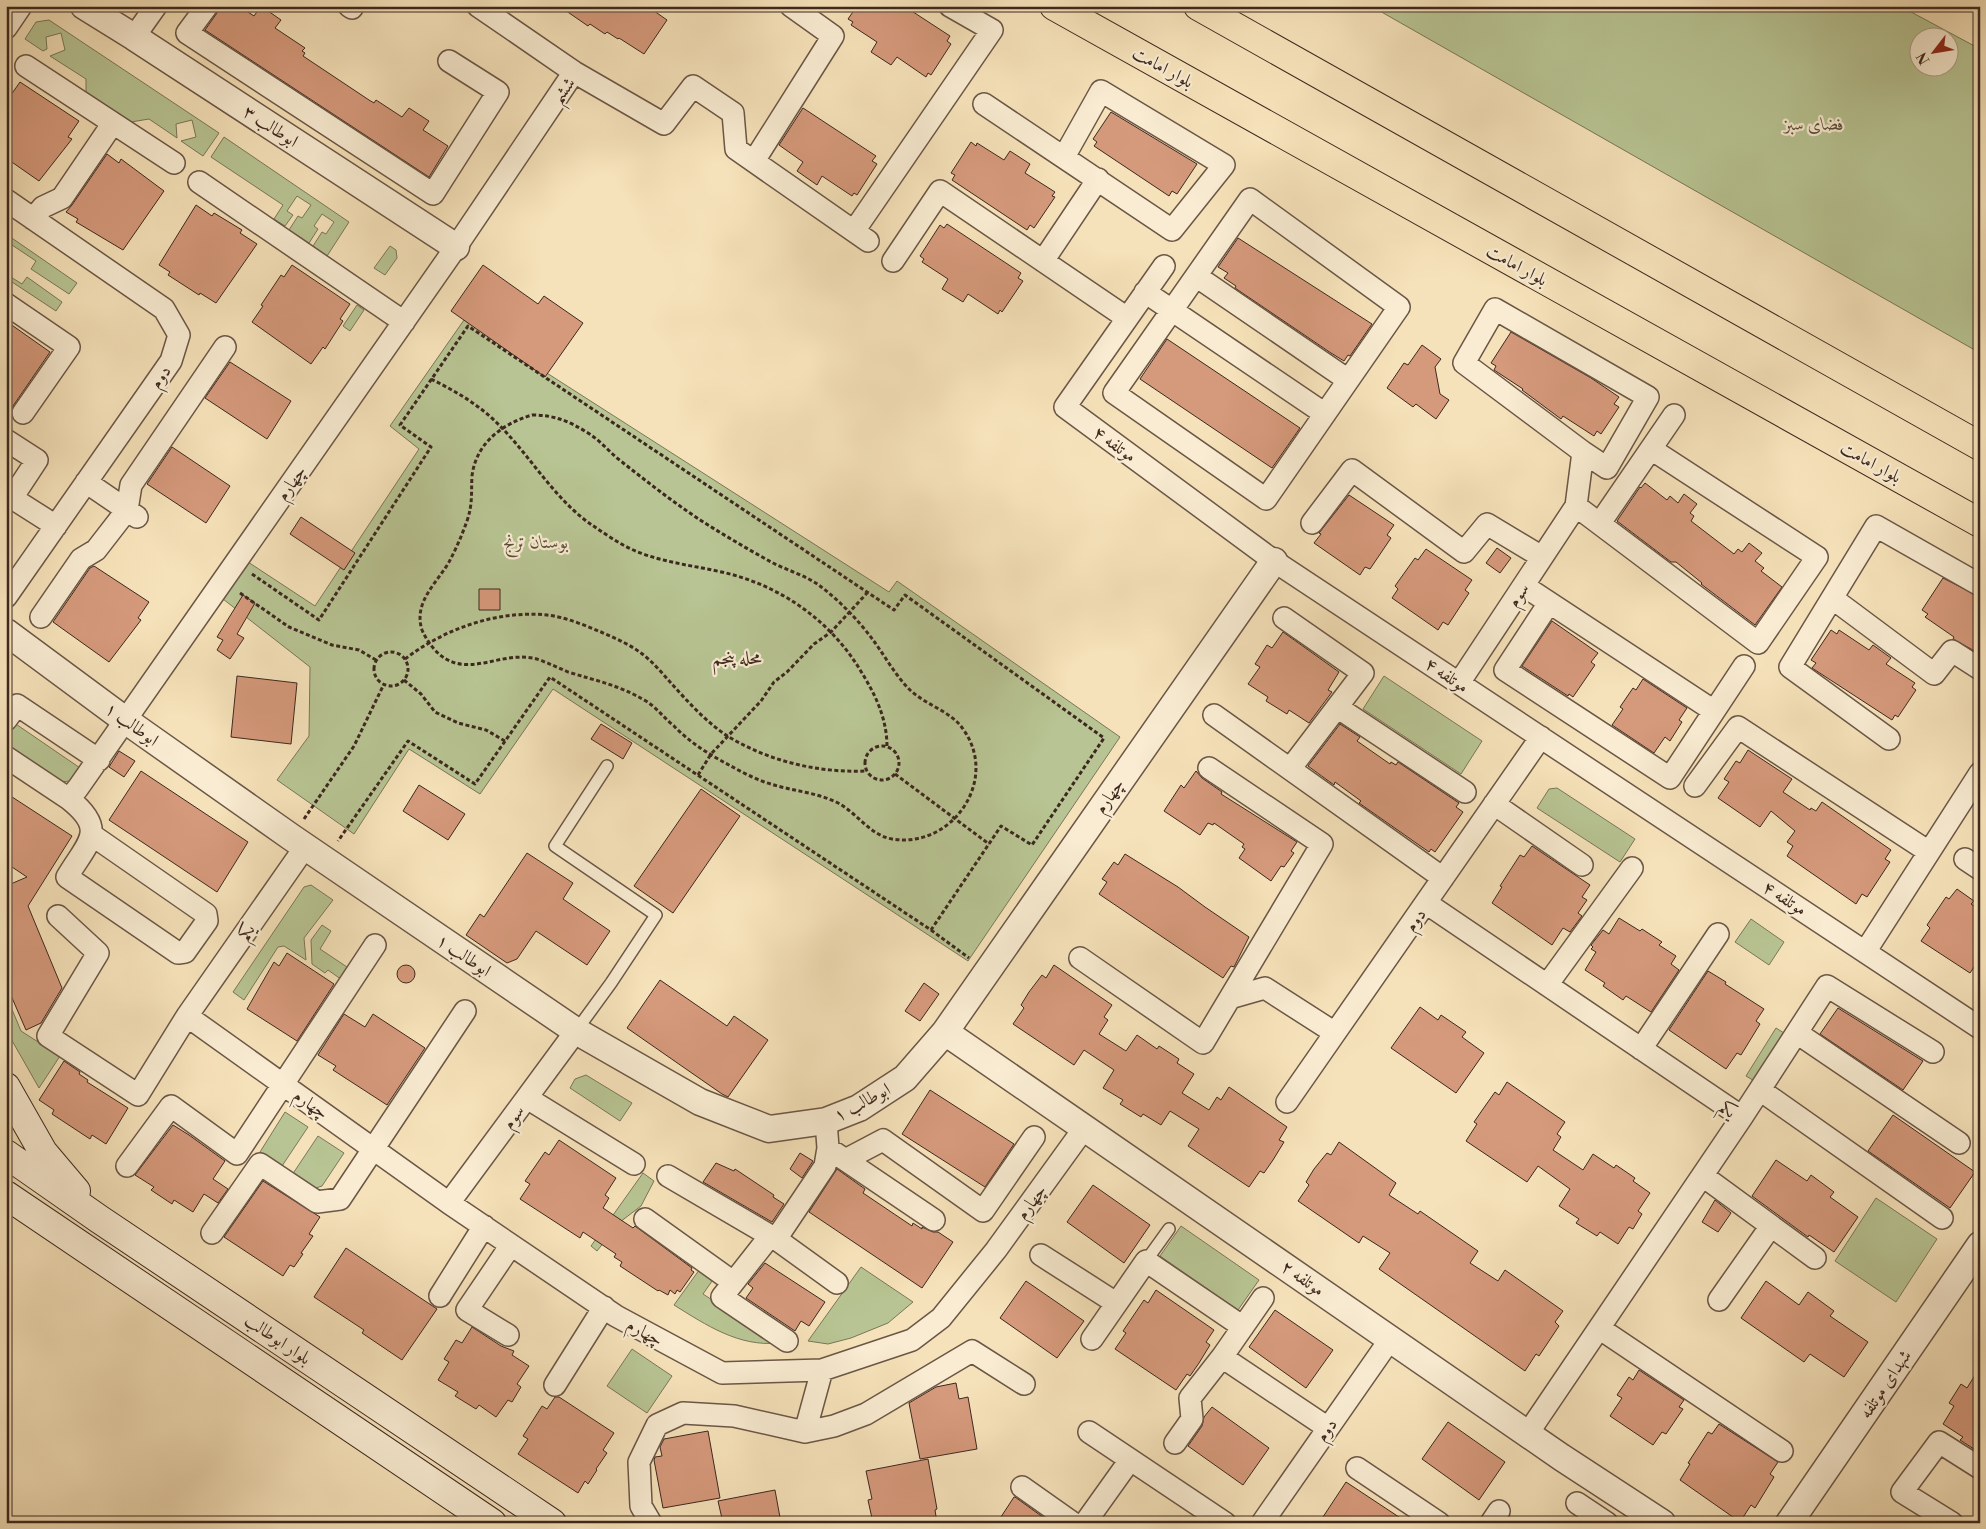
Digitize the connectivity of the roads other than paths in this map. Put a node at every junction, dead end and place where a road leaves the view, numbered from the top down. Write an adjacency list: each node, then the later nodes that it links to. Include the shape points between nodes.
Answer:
1 (21, 6): 10 (street)
2 (84, 6): 11 (street, ابوطالب ۳)
3 (156, 6): 11 (street)
4 (207, 6): 12 (street, via 187,33 432,194 498,92)
5 (478, 6): 14 (street)
6 (791, 6): 18 (street, via 833,36)
7 (950, 6): 18 (street, via 992,30 861,236)
8 (1054, 6): 47 (main road, بلوار امامت)
9 (1198, 6): 40 (main road)
10 (6, 28)
11 (134, 37): 24 (street, ابوطالب ۳)
12 (449, 61)
13 (26, 66): 16 (street)
14 (574, 72): 18 (street, ششم, via 664,124 693,86 733,113 736,149); 24 (street, ششم)
15 (984, 104): 17 (street)
16 (113, 124): 19 (street); 23 (street, via 62,198 42,206)
17 (1064, 156): 20 (street); 20 (street, via 1101,91 1224,165 1172,230)
18 (754, 161)
19 (174, 163)
20 (1098, 179): 26 (street)
21 (199, 182): 33 (street)
22 (6, 200): 23 (street, دوم)
23 (33, 219): 43 (street, دوم, via 164,309 179,335 171,361)
24 (456, 247): 33 (street, چهارم)
25 (893, 261): 26 (street, via 940,192)
26 (1043, 261): 32 (street)
27 (1164, 266): 29 (street, موتلفه ۴)
28 (1196, 276): 31 (street); 35 (street); 35 (street, via 1250,199 1399,307)
29 (1145, 292): 31 (street); 32 (street, موتلفه ۴)
30 (6, 304): 36 (street, via 69,347)
31 (1172, 310): 37 (street); 37 (street, via 1114,393 1266,499)
32 (1127, 318): 51 (street, موتلفه ۴, via 1065,407)
33 (404, 322): 67 (street, چهارم)
34 (225, 347): 45 (street, via 131,485)
35 (1348, 380): 37 (street)
36 (23, 413)
37 (1324, 414)
38 (1674, 415): 41 (street)
39 (6, 440): 49 (street, via 37,460 12,498)
40 (1980, 446)
41 (1651, 449): 48 (street); 48 (street, via 1817,557 1758,643)
42 (1583, 452): 42 (street, via 1606,468 1648,397 1495,308 1464,363); 44 (street)
43 (86, 482): 45 (street); 49 (street, دوم)
44 (1576, 506): 48 (street); 50 (street, سوم)
45 (132, 514): 57 (street, via 96,550 82,559)
46 (1312, 523): 50 (street, via 1352,470 1464,552 1487,524)
47 (1980, 523)
48 (1600, 524)
49 (56, 526): 54 (street, دوم)
50 (1542, 558): 53 (street, سوم)
51 (1274, 561): 62 (street, موتلفه ۴); 98 (street, چهارم)
52 (1980, 585): 55 (street, via 1876,526)
53 (1524, 586): 56 (street); 62 (street, سوم)
54 (6, 597)
55 (1832, 598): 61 (street, via 1934,674 1952,651); 69 (street, via 1790,667)
56 (1550, 603): 64 (street); 64 (street, via 1505,670 1670,778)
57 (41, 617)
58 (1284, 618): 63 (street, via 1363,673)
59 (6, 632): 67 (street, ابوطالب ۱)
60 (1744, 666): 64 (street)
61 (1980, 669)
62 (1459, 683): 68 (street, موتلفه ۴)
63 (1337, 707): 74 (street); 77 (street)
64 (1714, 711)
65 (1214, 715): 74 (street)
66 (6, 720): 71 (street, via 17,705)
67 (125, 720): 71 (street, چهارم); 81 (street, ابوطالب ۱)
68 (1540, 737): 79 (street, دوم); 90 (street, موتلفه ۴)
69 (1889, 739)
70 (6, 757): 78 (street)
71 (99, 760): 78 (street, چهارم)
72 (606, 766): 97 (lane, via 554,846 656,915)
73 (1209, 768): 93 (street, via 1322,844)
74 (1290, 769): 85 (street)
75 (1978, 782): 82 (street)
76 (1695, 786): 82 (street, via 1738,727)
77 (1465, 792)
78 (69, 799): 80 (street, via 84,811)
79 (1494, 804): 83 (street); 85 (street, دوم)
80 (92, 835): 80 (street, via 67,878 178,953 185,952 207,921 206,914)
81 (307, 848): 95 (street, یکم); 97 (street, ابوطالب ۱)
82 (1930, 852): 90 (street)
83 (1582, 865)
84 (1632, 868): 92 (street)
85 (1444, 878): 86 (street, دوم)
86 (1426, 903): 92 (street, یکم); 99 (street, دوم)
87 (58, 916): 95 (street, یکم, via 98,952 48,1036 138,1095)
88 (1718, 934): 101 (street)
89 (375, 945): 103 (street)
90 (1865, 952): 96 (street, موتلفه ۴)
91 (1080, 958): 93 (street, via 1203,1043)
92 (1547, 985): 101 (street, یکم)
93 (1230, 998): 99 (street, via 1265,988)
94 (465, 1011): 113 (street)
95 (186, 1016): 103 (street, چهارم)
96 (1979, 1025)
97 (576, 1031): 106 (street, سوم); 109 (street, ابوطالب ۱, via 700,1102 769,1129)
98 (945, 1032): 109 (street, ابوطالب ۱, via 904,1078 860,1108); 110 (street, موتلفه ۲)
99 (1335, 1033): 107 (street, دوم)
100 (1797, 1033): 102 (street, via 1827,986); 105 (street); 112 (street)
101 (1641, 1048): 108 (street, یکم)
102 (1933, 1052)
103 (282, 1084): 113 (street, چهارم); 117 (street, via 237,1154 171,1106)
104 (6, 1088): 123 (main road, via 43,1152)
105 (1760, 1090): 108 (street); 122 (street)
106 (527, 1098): 116 (street); 121 (street, سوم)
107 (1287, 1102)
108 (1742, 1117): 119 (street, یکم)
109 (826, 1121): 115 (street)
110 (1085, 1127): 146 (street, موتلفه ۲); 150 (street, چهارم, via 996,1250 941,1318 912,1340)
111 (1034, 1137): 115 (street, via 983,1211 883,1140)
112 (1959, 1143)
113 (374, 1149): 121 (street, چهارم); 129 (street, via 340,1199 317,1202 260,1164)
114 (6, 1154): 123 (main road, بلوار ابوطالب)
115 (836, 1154): 125 (street); 130 (street)
116 (634, 1164)
117 (127, 1166)
118 (668, 1176): 130 (street)
119 (1702, 1176): 127 (street); 144 (street, یکم)
120 (6, 1195): 164 (main road, بلوار ابوطالب)
121 (449, 1203): 126 (street, چهارم)
122 (1942, 1218)
123 (99, 1219): 165 (main road, بلوار ابوطالب)
124 (645, 1219): 136 (street)
125 (934, 1220)
126 (484, 1226): 131 (street, چهارم); 138 (street)
127 (1771, 1226): 134 (street); 140 (street)
128 (1169, 1229): 135 (lane)
129 (212, 1233)
130 (773, 1238): 136 (street); 137 (street)
131 (511, 1245): 142 (street, چهارم); 145 (street, via 467,1310)
132 (1979, 1246): 174 (street, شهدای موتلفه)
133 (1041, 1255): 141 (street)
134 (1815, 1258)
135 (1146, 1261): 141 (street); 143 (street)
136 (734, 1282): 148 (street, via 722,1297)
137 (837, 1283)
138 (440, 1296)
139 (1263, 1298): 143 (street)
140 (1719, 1300)
141 (1116, 1303): 147 (street)
142 (604, 1307): 150 (street, چهارم, via 722,1373); 152 (street)
143 (1243, 1327): 149 (street)
144 (1599, 1328): 156 (street, یکم); 158 (street)
145 (508, 1335)
146 (1391, 1338): 153 (street, دوم); 156 (street, موتلفه ۲)
147 (1092, 1339)
148 (787, 1341)
149 (1222, 1357): 153 (street); 157 (street, via 1190,1398 1192,1419)
150 (822, 1370): 154 (street)
151 (1024, 1384): 154 (street, via 972,1351 866,1414)
152 (555, 1385)
153 (1328, 1428): 170 (street, دوم)
154 (805, 1432): 166 (street, via 734,1416 683,1413 657,1425 639,1462 640,1506)
155 (1089, 1432): 159 (street)
156 (1528, 1434): 173 (street, موتلفه ۲)
157 (1175, 1443)
158 (1782, 1451)
159 (1130, 1460): 168 (street); 169 (street)
160 (1356, 1468): 171 (street)
161 (1980, 1468): 175 (street, via 1939,1442 1902,1492)
162 (1022, 1487): 167 (street)
163 (1577, 1503): 172 (street)
164 (492, 1523)
165 (552, 1523)
166 (651, 1523)
167 (1073, 1523)
168 (1085, 1523)
169 (1225, 1523)
170 (1262, 1523)
171 (1439, 1523)
172 (1607, 1523)
173 (1662, 1523)
174 (1789, 1523)
175 (1952, 1523)

